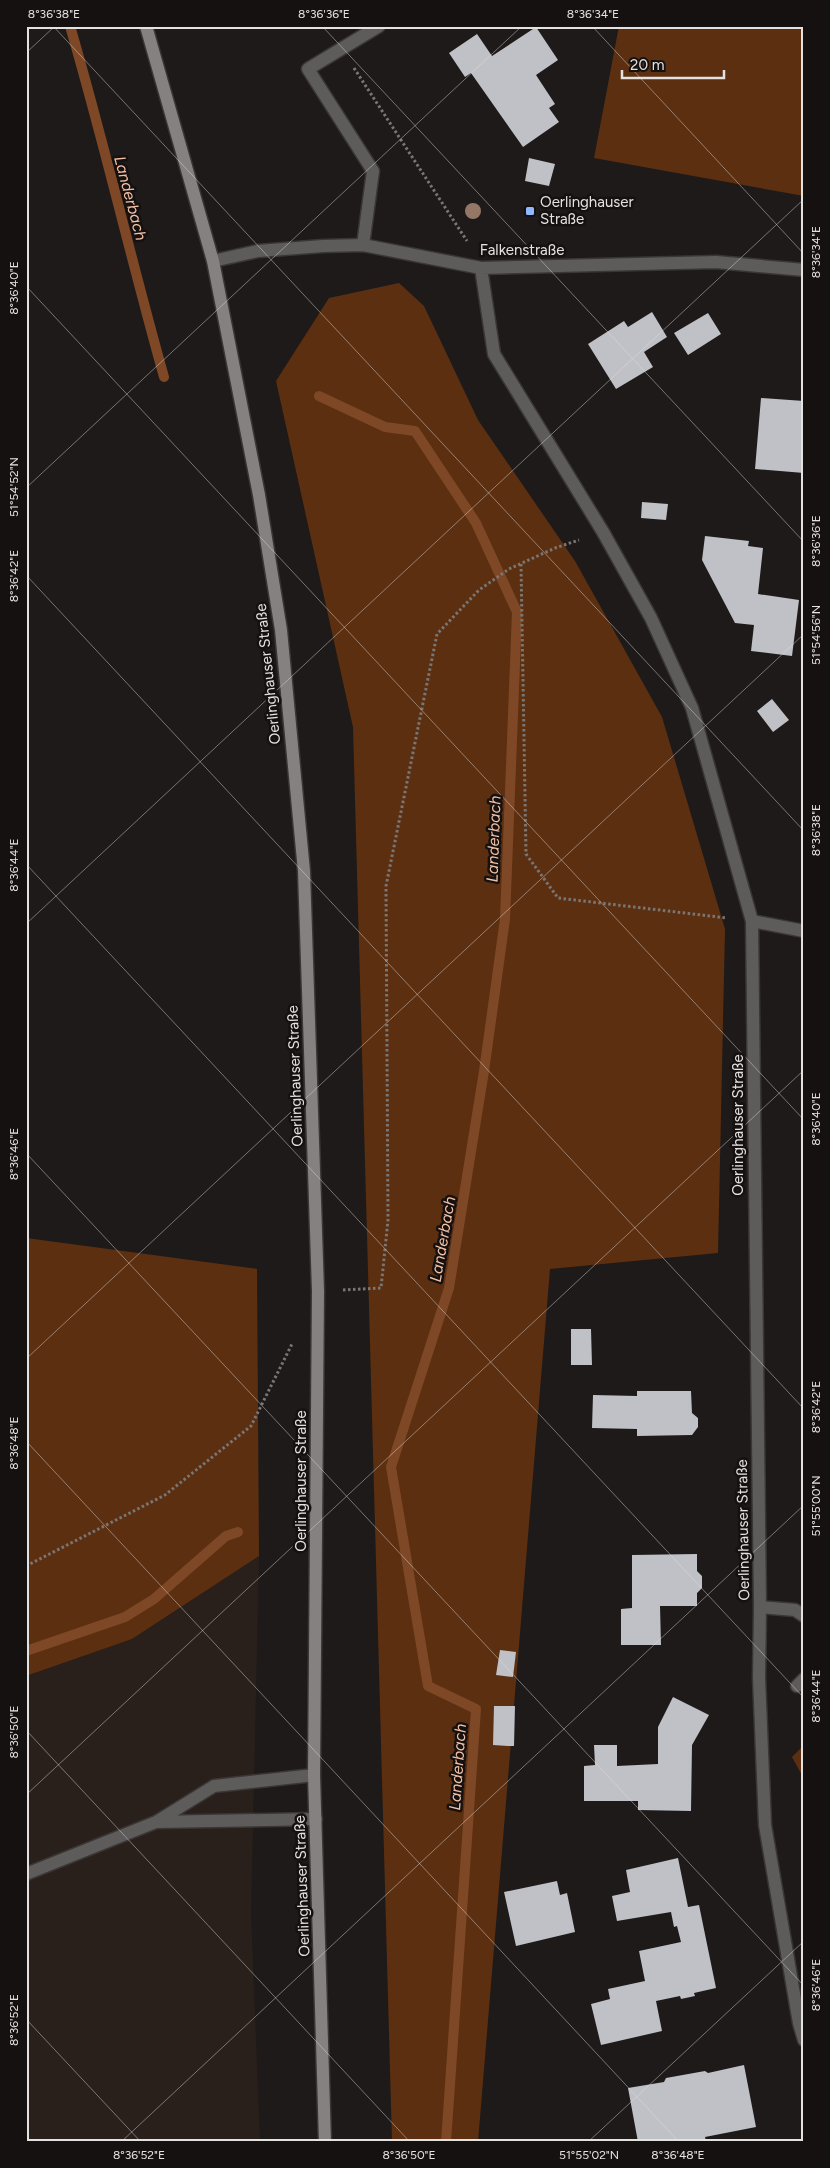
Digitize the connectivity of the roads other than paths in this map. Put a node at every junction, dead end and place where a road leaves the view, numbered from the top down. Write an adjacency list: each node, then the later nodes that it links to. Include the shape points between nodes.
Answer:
1 (146, 26): 4 (main road, Oerlinghauser Straße)
2 (379, 26): 3 (street, via 308,69 373,171)
3 (363, 246): 4 (street, Falkenstraße, via 258,251); 5 (street, Falkenstraße)
4 (213, 261): 11 (main road, Oerlinghauser Straße, via 259,495 281,630 304,871 318,1291)
5 (482, 268): 6 (street, Falkenstraße, via 716,262); 7 (street, Oerlinghauser Straße, via 494,354 603,532 651,618 692,708)
6 (804, 270)
7 (752, 921): 8 (street); 9 (street, Oerlinghauser Straße)
8 (804, 931)
9 (760, 1607): 10 (street, via 795,1610); 15 (street, Oerlinghauser Straße, via 759,1678 766,1825 798,2023)
10 (804, 1616)
11 (314, 1774): 12 (main road, Oerlinghauser Straße); 13 (street, via 214,1786)
12 (316, 1819): 13 (street); 16 (main road, Oerlinghauser Straße)
13 (156, 1822): 14 (street)
14 (26, 1874)
15 (804, 2040)
16 (326, 2142)

